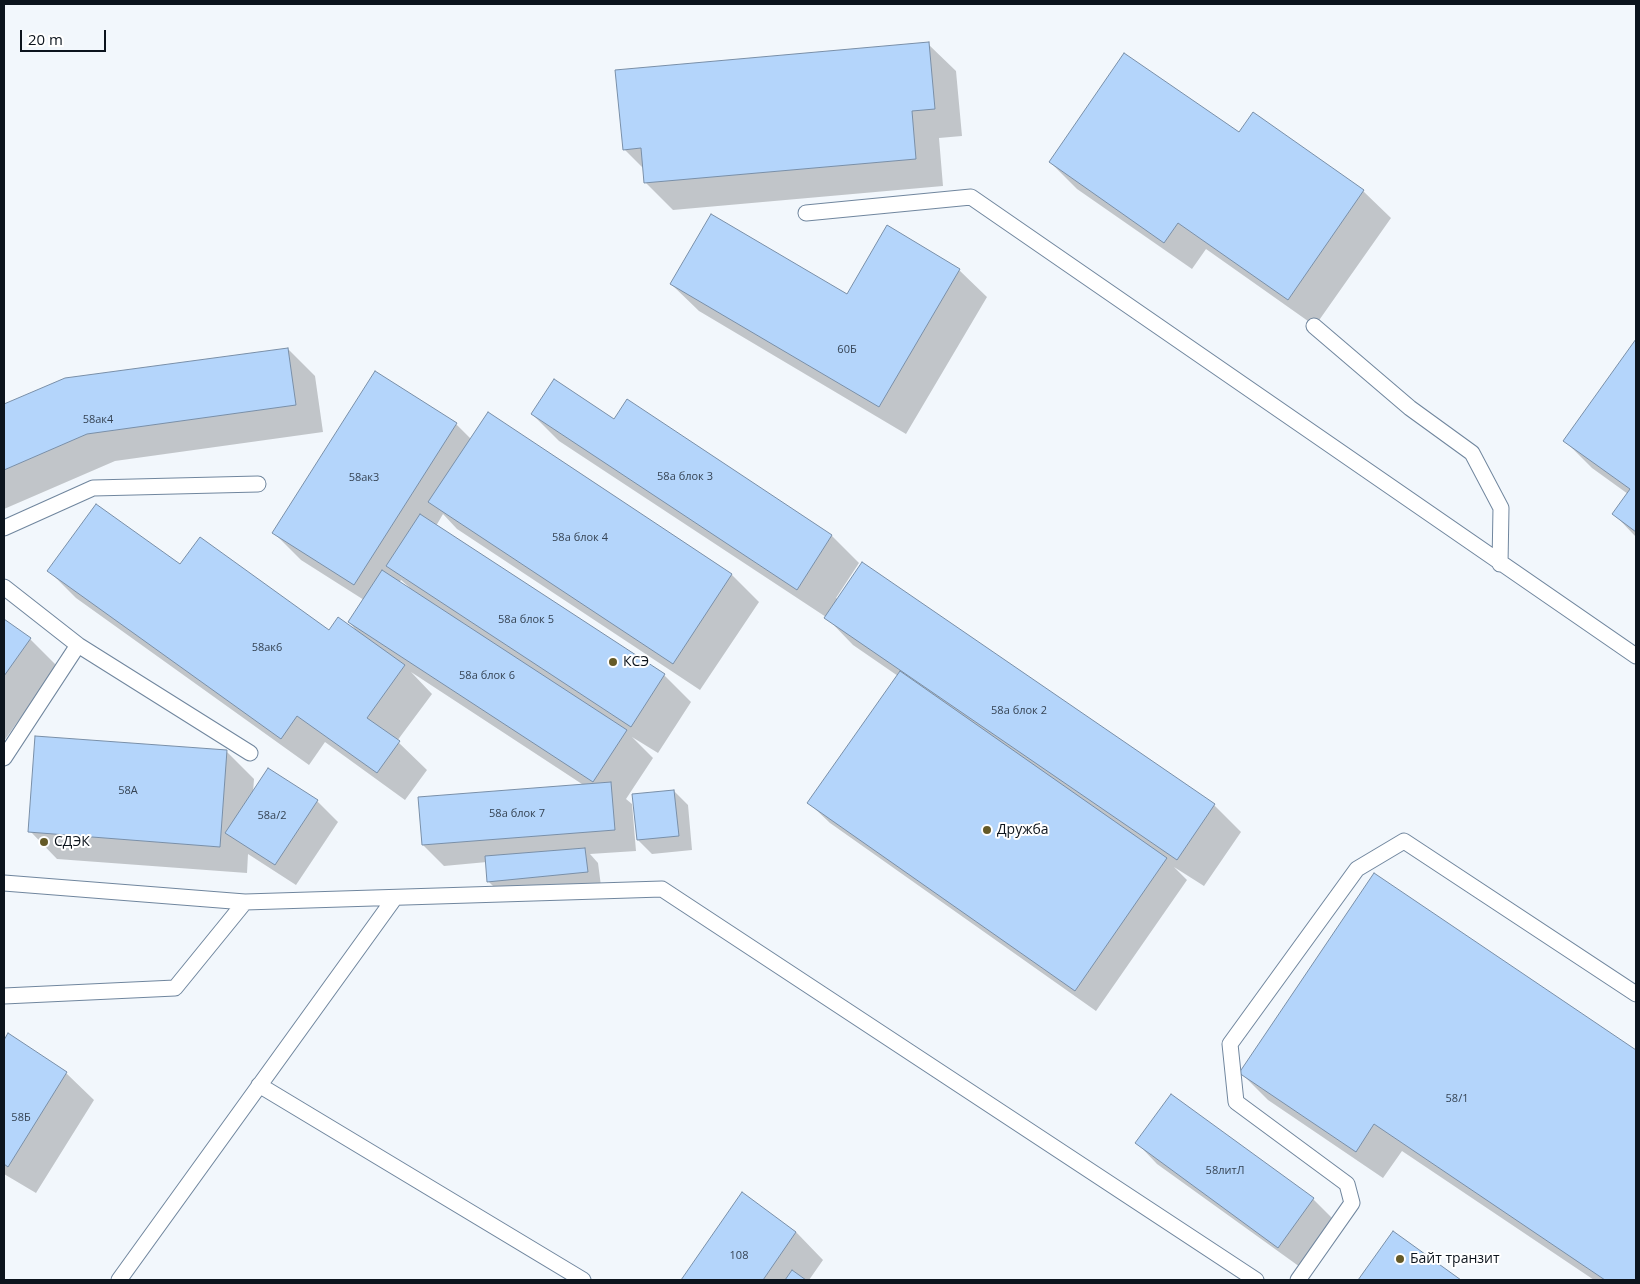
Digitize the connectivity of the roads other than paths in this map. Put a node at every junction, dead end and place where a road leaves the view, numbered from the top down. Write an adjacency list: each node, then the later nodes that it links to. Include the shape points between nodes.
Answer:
1 (806, 213): 5 (lane, via 970,197)
2 (1314, 326): 5 (lane, via 1410,408 1472,453 1501,508)
3 (258, 484): 4 (lane, via 93,488)
4 (4, 528)
5 (1500, 564): 8 (lane)
6 (4, 587): 7 (lane)
7 (78, 645): 9 (lane); 10 (lane)
8 (1636, 656)
9 (250, 753)
10 (4, 758)
11 (4, 883): 13 (lane)
12 (394, 899): 13 (lane); 16 (lane); 19 (lane, via 662,889)
13 (245, 902): 15 (lane, via 175,988)
14 (1636, 994): 20 (lane, via 1404,841 1357,869 1230,1044 1236,1102 1347,1184 1352,1203)
15 (4, 996)
16 (259, 1085): 17 (lane); 18 (lane)
17 (119, 1280)
18 (583, 1280)
19 (1256, 1280)
20 (1298, 1280)

